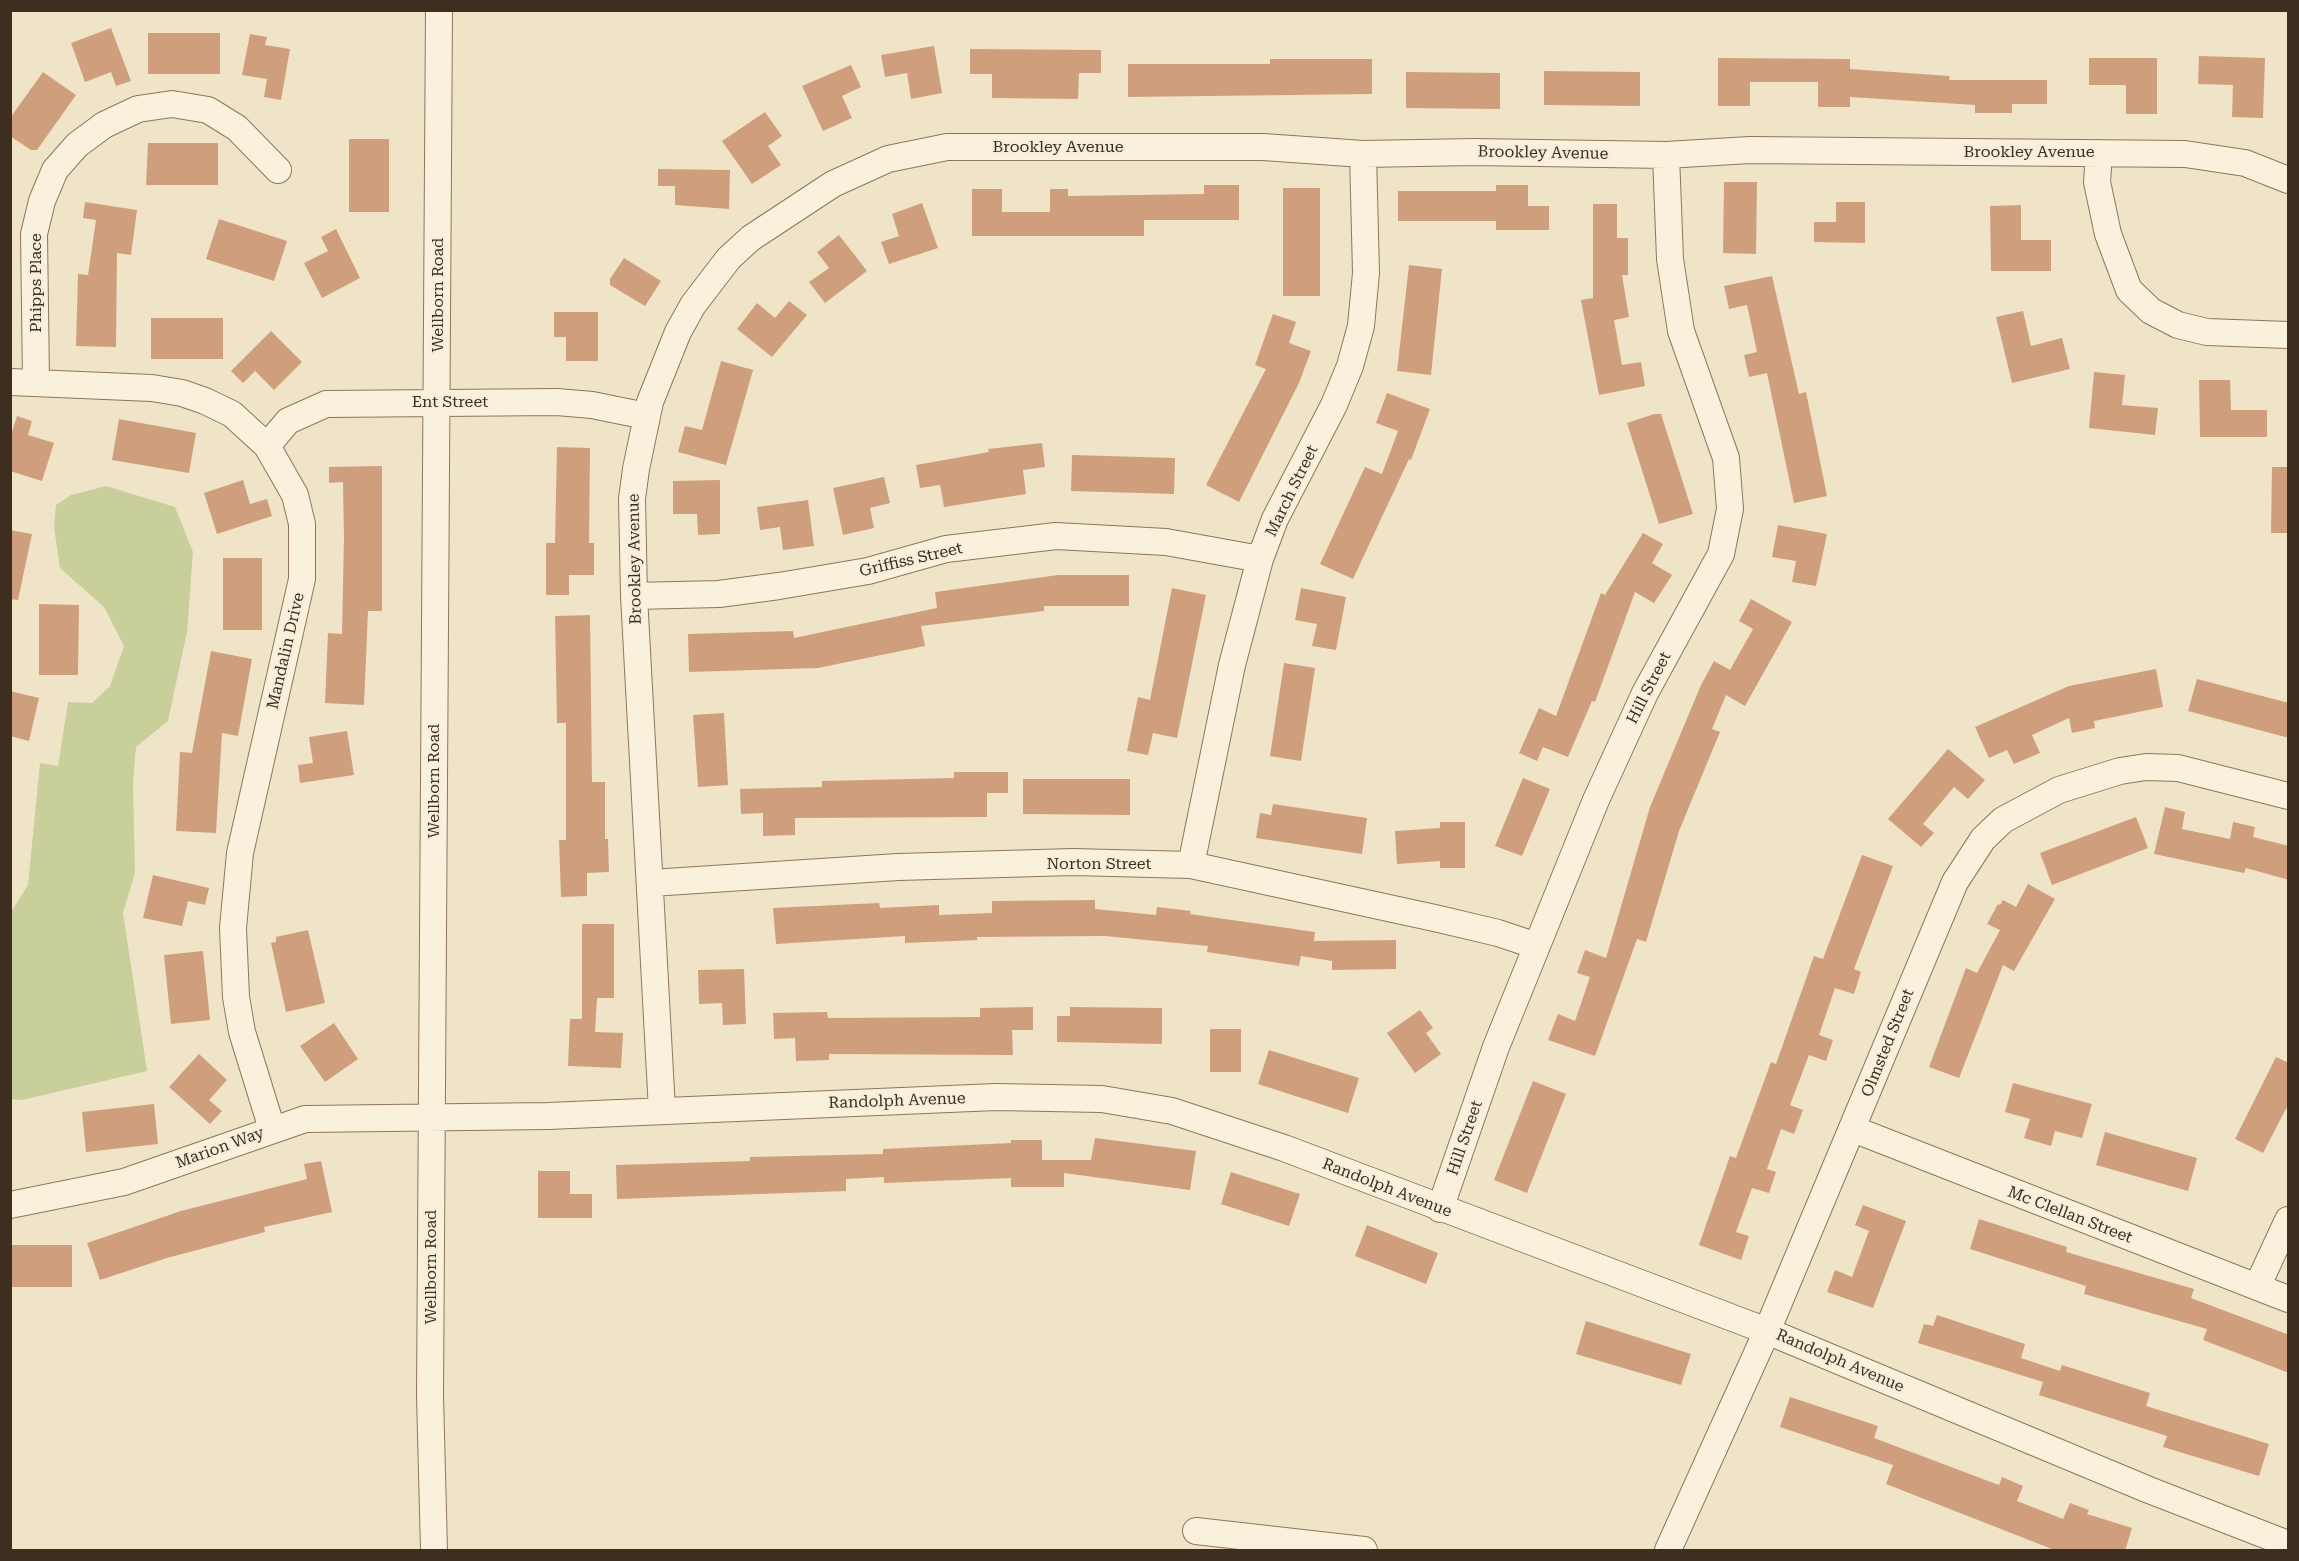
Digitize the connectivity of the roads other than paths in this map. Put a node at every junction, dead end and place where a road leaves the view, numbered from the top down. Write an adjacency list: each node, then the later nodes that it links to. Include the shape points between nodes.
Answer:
1 (439, 10): 10 (street, Wellborn Road)
2 (2099, 153): 4 (street, Brookley Avenue, via 1750,150); 6 (street, Brookley Avenue, via 2216,157); 7 (street, via 2097,182 2106,224 2129,290 2151,311 2178,325 2207,332)
3 (1363, 154): 4 (street, Brookley Avenue); 11 (street, Brookley Avenue, via 1263,147 946,147 888,159 833,184 776,220 729,258 678,332); 13 (street, March Street, via 1366,273 1360,326 1350,366 1275,519)
4 (1666, 155): 18 (street, Hill Street, via 1670,259 1681,331 1726,458 1730,509 1721,554 1645,693 1596,800)
5 (278, 170): 9 (street, Phipps Place, via 237,128 218,116 208,110 172,104 138,109 104,125 77,145 55,170 34,234)
6 (2289, 180)
7 (2289, 335)
8 (10, 381): 9 (street, Mandalin Drive)
9 (36, 381): 12 (street, Mandalin Drive, via 182,393 232,414)
10 (437, 402): 11 (street, Ent Street, via 556,402); 12 (street, Ent Street, via 326,404 288,421); 20 (street, Wellborn Road)
11 (646, 416): 14 (street, Brookley Avenue, via 632,499)
12 (267, 446): 21 (street, Mandalin Drive, via 294,495 302,524 302,579 240,853 232,928 242,1032)
13 (1260, 559): 14 (street, Griffiss Street, via 1166,542 1056,536 946,549 868,571 779,586 719,594); 16 (street, March Street, via 1232,665)
14 (634, 596): 17 (street, Brookley Avenue)
15 (2289, 796): 22 (street, Olmsted Street, via 2178,768 2146,768 2120,771 2059,790 2003,820 1983,839 1955,882)
16 (1191, 865): 17 (street, Norton Street, via 1073,862 898,867); 18 (street, Norton Street, via 1439,919)
17 (651, 883): 19 (street, Brookley Avenue)
18 (1537, 946): 24 (street, Hill Street, via 1496,1047)
19 (662, 1110): 20 (street, Randolph Avenue); 24 (street, Randolph Avenue, via 996,1097 1102,1099 1183,1114 1284,1148)
20 (432, 1118): 21 (street, Marion Way, via 305,1119); 31 (street, Wellborn Road, via 430,1396)
21 (272, 1129): 23 (street, Marion Way, via 124,1182)
22 (1853, 1129): 26 (street, Mc Clellan Street); 28 (street, Olmsted Street)
23 (10, 1205)
24 (1440, 1209): 28 (street, Randolph Avenue)
25 (2289, 1220): 26 (street)
26 (2257, 1287): 27 (street, Mc Clellan Street)
27 (2289, 1299)
28 (1767, 1331): 30 (street, Randolph Avenue); 33 (street, Olmsted Street)
29 (1196, 1531): 32 (street)
30 (2289, 1544)
31 (434, 1551)
32 (1364, 1551)
33 (1668, 1551)

